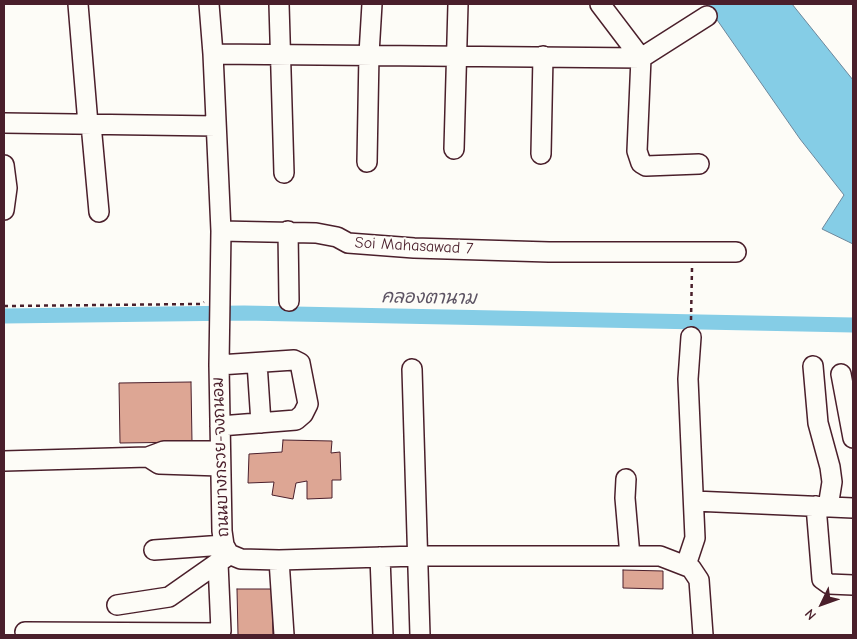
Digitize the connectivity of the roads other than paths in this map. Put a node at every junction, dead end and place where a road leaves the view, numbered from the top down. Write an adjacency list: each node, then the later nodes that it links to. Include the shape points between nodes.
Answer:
1 (78, 4): 15 (street)
2 (209, 4): 8 (street, ถนนบางกรวย-จงถนอม)
3 (279, 4): 9 (street)
4 (372, 4): 10 (street)
5 (458, 4): 11 (street)
6 (600, 4): 13 (street)
7 (707, 16): 13 (street)
8 (213, 54): 9 (street); 16 (street, ถนนบางกรวย-จงถนอม)
9 (281, 54): 10 (street); 22 (street)
10 (368, 54): 11 (street); 19 (street)
11 (456, 55): 12 (street); 17 (street)
12 (543, 56): 13 (street); 18 (street)
13 (641, 58): 20 (street, via 638,159 646,166)
14 (4, 123): 15 (street)
15 (89, 124): 16 (street); 24 (street)
16 (216, 126): 25 (street, ถนนบางกรวย-จงถนอม)
17 (454, 148)
18 (540, 154)
19 (367, 162)
20 (699, 164)
21 (4, 165): 23 (street, via 7,188)
22 (284, 173)
23 (4, 210)
24 (99, 212)
25 (221, 231): 26 (street, Soi Mahasawad 7); 31 (street, ถนนบางกรวย-จงถนอม)
26 (288, 231): 27 (street, Soi Mahasawad 7, via 327,234 348,243 376,245 549,252); 28 (street)
27 (736, 252)
28 (289, 301)
29 (691, 337): 41 (street, via 688,379)
30 (258, 363): 31 (street); 35 (street); 35 (street, via 294,360 300,363 308,404 304,414 296,420)
31 (218, 366): 36 (street, ถนนบางกรวย-จงถนอม)
32 (812, 366): 42 (street, via 818,423 832,482)
33 (412, 369): 46 (street)
34 (842, 374): 37 (street)
35 (260, 423): 36 (street)
36 (220, 426): 38 (street, ถนนบางกรวย-จงถนอม)
37 (853, 438)
38 (220, 459): 39 (street, via 164,451 148,457); 45 (street, ถนนบางกรวย-จงถนอม)
39 (4, 461)
40 (626, 479): 47 (street)
41 (694, 501): 42 (street); 50 (street, via 695,538)
42 (822, 507): 43 (street); 51 (street, via 822,579 830,584)
43 (853, 508)
44 (154, 550): 45 (street)
45 (224, 554): 49 (street, ถนนบางกรวย-จงถนอม, via 241,559); 52 (street, via 169,597); 53 (street, via 219,633)
46 (418, 556): 47 (street, ถนนบางกรวย-จงถนอม); 48 (street, ถนนบางกรวย-จงถนอม); 56 (street)
47 (630, 556): 50 (street, ถนนบางกรวย-จงถนอม, via 660,556)
48 (380, 557): 49 (street, ถนนบางกรวย-จงถนอม); 55 (street)
49 (279, 560): 54 (street)
50 (686, 565): 57 (street, via 692,568 699,580)
51 (853, 585)
52 (117, 605)
53 (25, 632)
54 (284, 635)
55 (380, 635)
56 (420, 635)
57 (703, 635)

